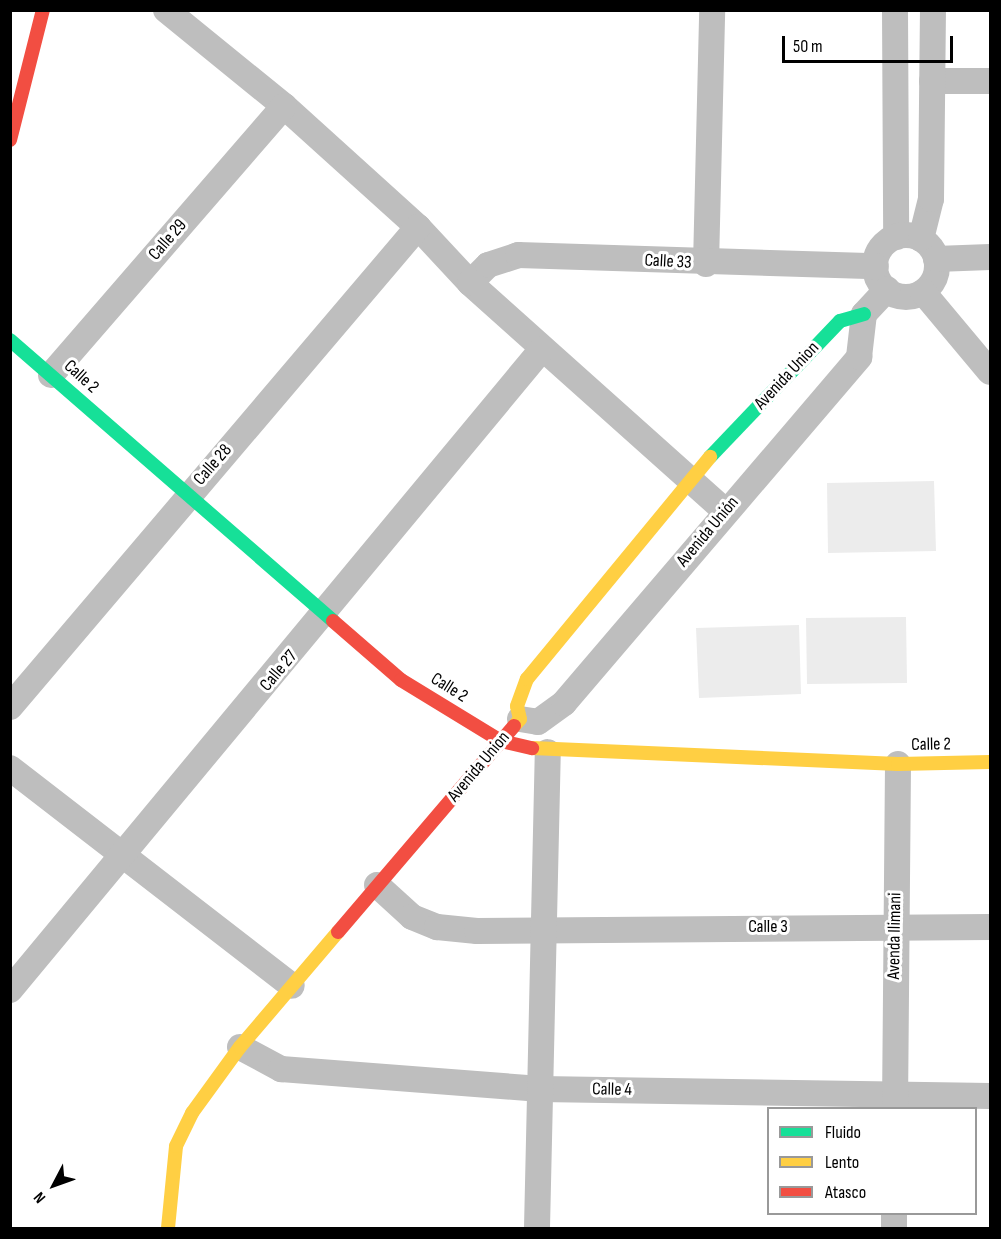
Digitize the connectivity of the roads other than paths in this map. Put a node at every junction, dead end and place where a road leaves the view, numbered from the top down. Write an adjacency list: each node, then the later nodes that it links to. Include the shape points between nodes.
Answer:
1 (43, 10): 9 (street)
2 (166, 10): 8 (street)
3 (712, 10): 14 (street)
4 (895, 10): 11 (street)
5 (933, 10): 6 (street)
6 (932, 81): 7 (street); 11 (street, via 931,199)
7 (990, 81)
8 (284, 106): 10 (street); 23 (street, Calle 29)
9 (10, 140)
10 (418, 227): 16 (street); 25 (street, Calle 28)
11 (908, 238): 13 (street); 15 (street, via 881,248)
12 (990, 257): 13 (street)
13 (936, 259): 18 (street, via 935,278)
14 (706, 264): 15 (street, Calle 33); 16 (street, Calle 33, via 518,255 488,265)
15 (876, 267): 17 (street)
16 (470, 283): 21 (street)
17 (887, 289): 18 (street, via 904,296); 19 (street)
18 (923, 292): 22 (street)
19 (864, 314): 24 (street, Avenida Union, via 840,321 826,334); 26 (street, Avenida Unión, via 866,331 859,357)
20 (10, 340): 23 (street, Calle 2)
21 (542, 349): 24 (street); 27 (street, Calle 27)
22 (990, 372)
23 (51, 375): 25 (street, Calle 2)
24 (691, 477): 26 (street); 29 (street, Avenida Union, via 527,679 517,706)
25 (186, 495): 27 (street, Calle 2); 28 (street, Calle 28)
26 (725, 511): 29 (street, Avenida Unión, via 564,703 538,722)
27 (324, 617): 30 (street, Calle 2, via 401,680); 35 (street, Calle 27)
28 (10, 707)
29 (520, 718): 30 (street, Avenida Union)
30 (501, 741): 31 (street, Calle 2); 36 (street, Avenida Union)
31 (548, 752): 33 (street, Calle 2); 39 (street)
32 (990, 762): 33 (street, Calle 2)
33 (898, 764): 37 (street, Avenda Ilimani)
34 (10, 768): 35 (street)
35 (125, 855): 40 (street); 41 (street, Calle 27)
36 (377, 885): 39 (street, Calle 3, via 412,917 437,927); 40 (street, Avenida Union)
37 (895, 927): 38 (street, Calle 3); 39 (street, Calle 3); 45 (street, Avenda Ilimani)
38 (990, 927)
39 (544, 928): 43 (street)
40 (292, 986): 42 (street, Avenida Union)
41 (10, 990)
42 (240, 1047): 43 (street, Calle 4, via 282,1069); 46 (street, Avenida Union, via 192,1113 176,1146)
43 (540, 1089): 45 (street, Calle 4); 47 (street)
44 (990, 1096): 45 (street, Calle 4)
45 (895, 1103)
46 (168, 1228)
47 (537, 1228)

